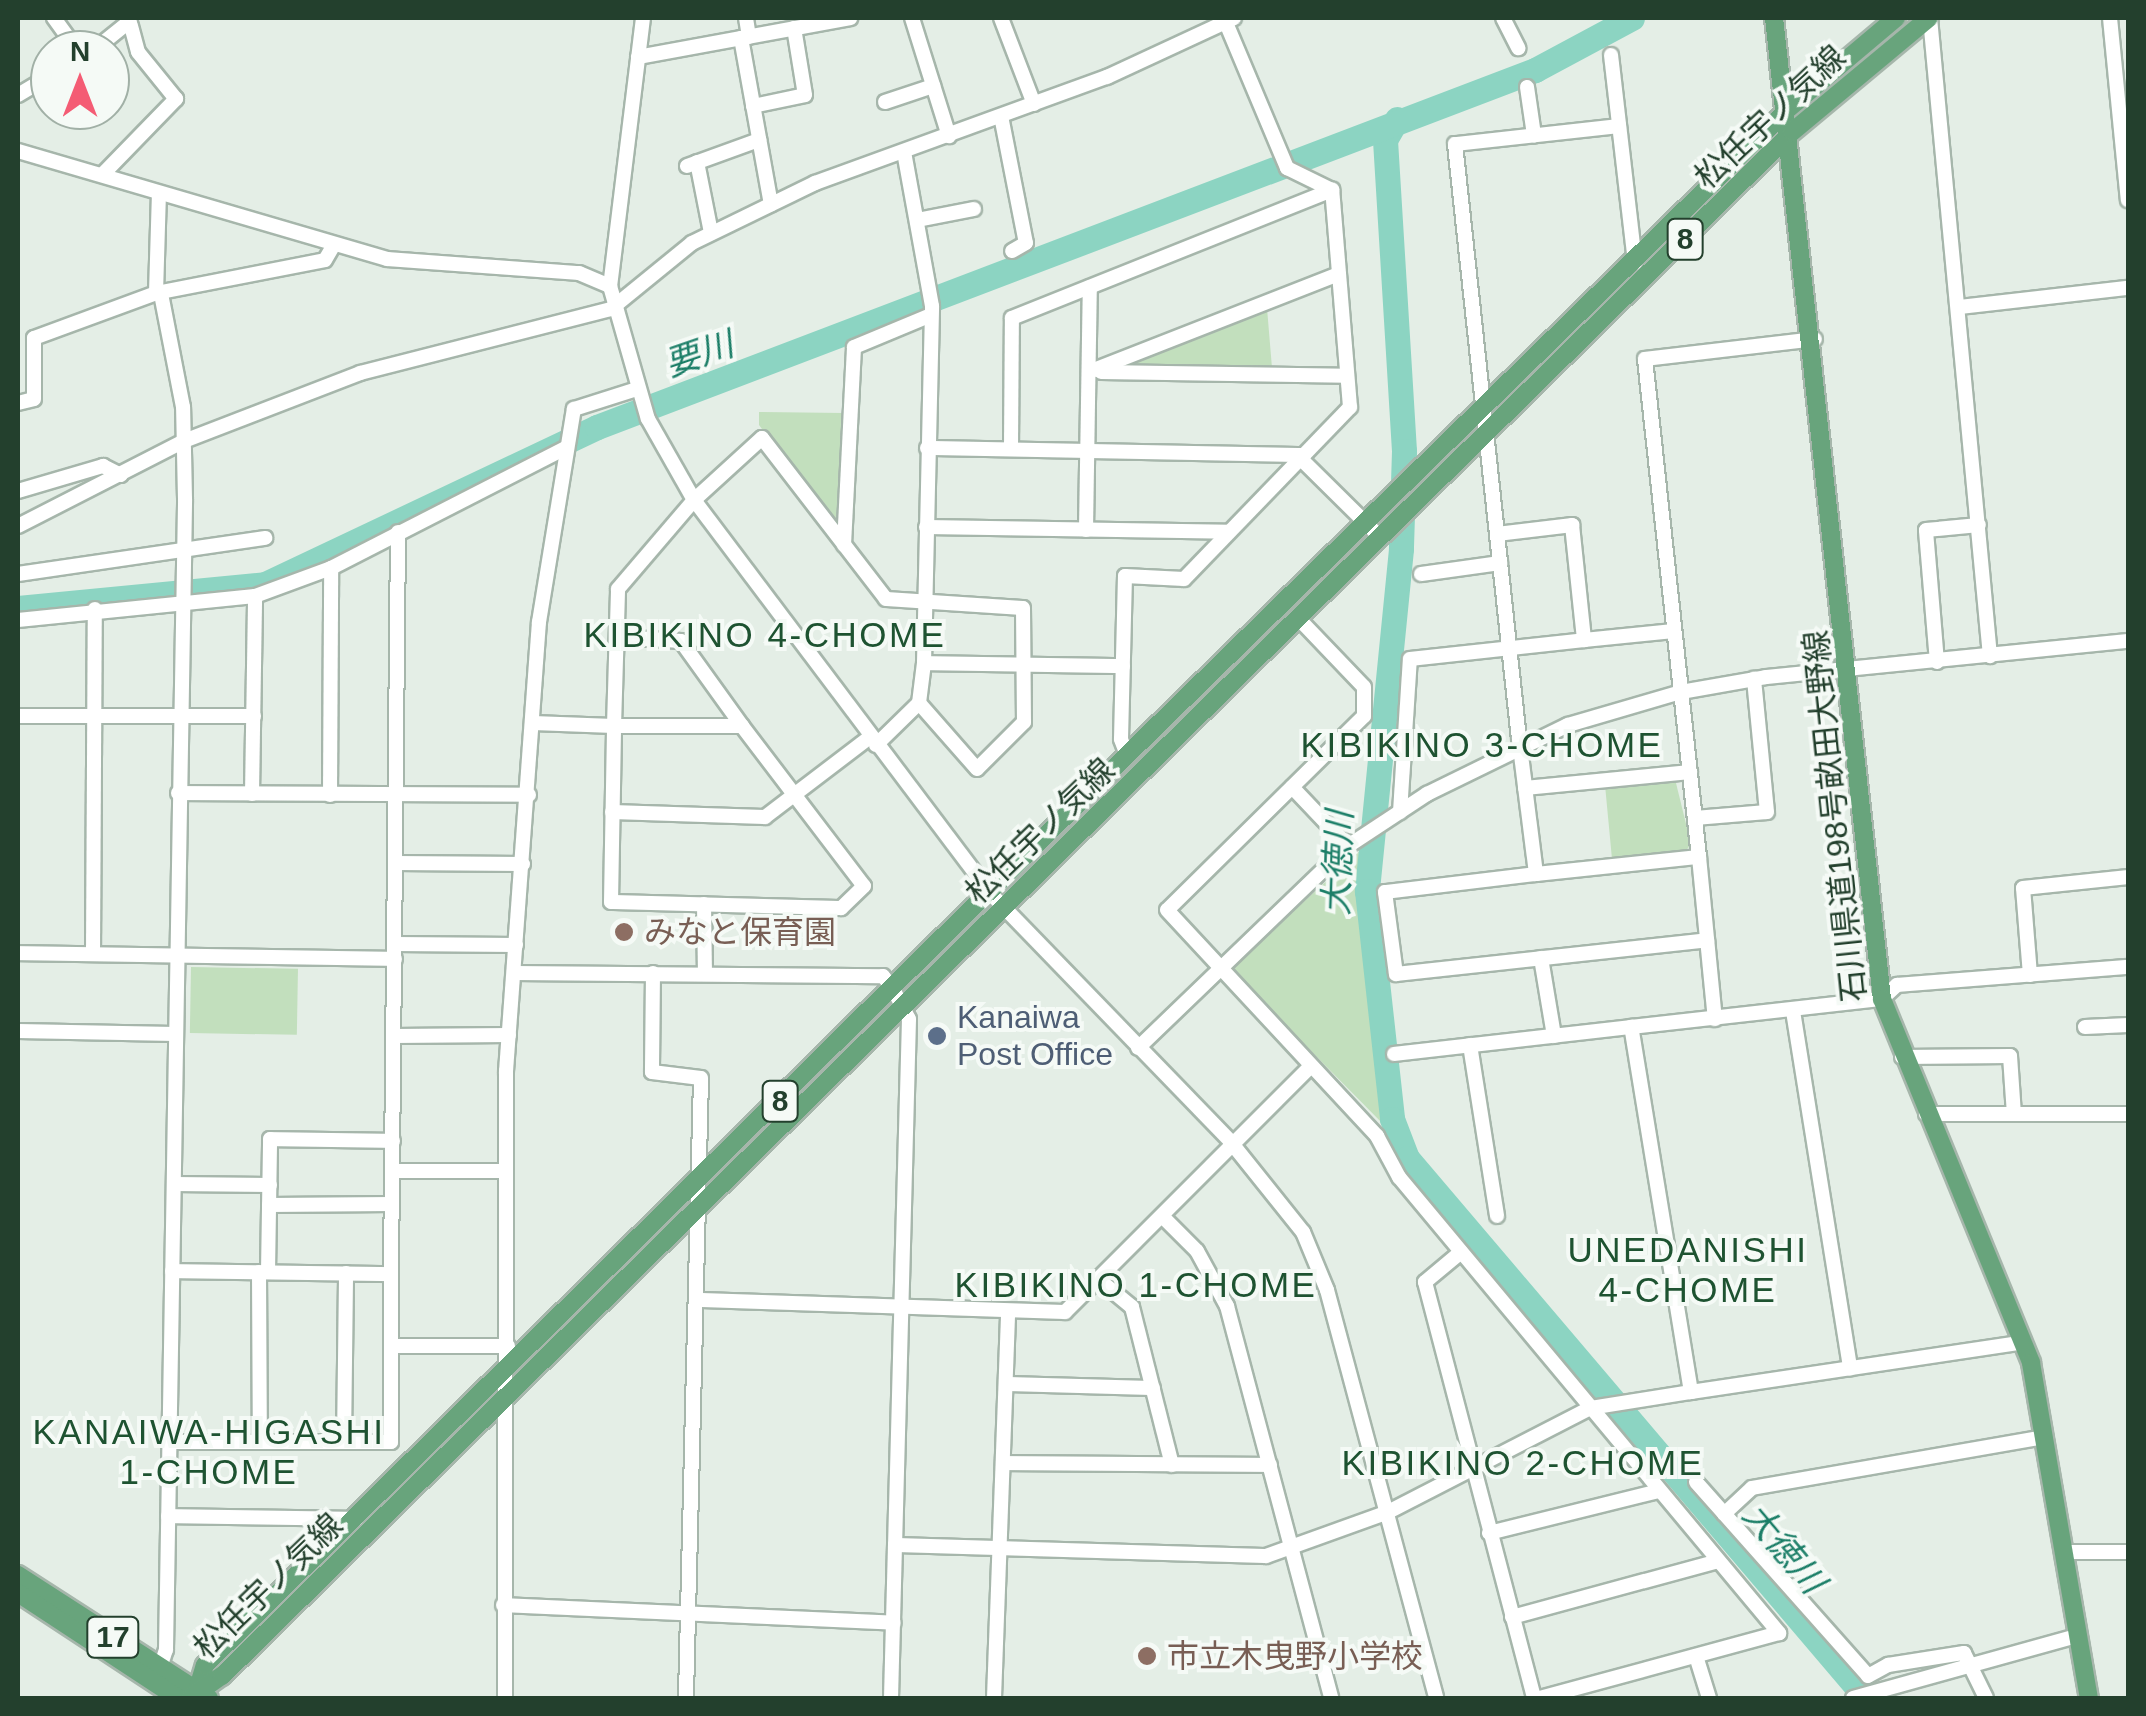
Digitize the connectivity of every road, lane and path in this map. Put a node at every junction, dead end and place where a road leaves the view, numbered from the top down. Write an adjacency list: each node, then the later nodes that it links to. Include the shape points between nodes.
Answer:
1 (643, 18): 17 (street)
2 (746, 18): 14 (street)
3 (850, 18): 13 (street)
4 (912, 18): 18 (street)
5 (1001, 18): 21 (street)
6 (1504, 18): 15 (street)
7 (1774, 18): 23 (main road, 石川県道198号畝田大野線)
8 (1896, 18): 23 (main road, 松任宇ノ気線 / 8)
9 (1929, 18): 26 (main road, 松任宇ノ気線 / 8); 50 (street)
10 (2110, 18): 35 (street)
11 (1228, 19): 21 (street); 33 (street, via 1284,162)
12 (130, 21): 32 (street, via 138,52 176,100)
13 (794, 28): 14 (street); 22 (street, via 805,95)
14 (745, 38): 17 (street); 22 (street)
15 (1518, 48)
16 (1610, 55): 25 (street)
17 (638, 57): 44 (street)
18 (933, 86): 20 (street); 27 (street)
19 (1527, 87): 28 (street)
20 (885, 102)
21 (1034, 104): 24 (street)
22 (753, 106): 29 (street)
23 (1789, 108): 26 (main road, 石川県道198号畝田大野線); 42 (main road, 松任宇ノ気線 / 8)
24 (1001, 116): 27 (street); 41 (street, via 1026,242)
25 (1619, 126): 28 (street); 42 (street)
26 (1792, 132): 45 (main road, 松任宇ノ気線 / 8); 52 (main road, 石川県道198号畝田大野線)
27 (949, 136): 31 (street)
28 (1534, 136): 57 (street, via 1454,144)
29 (760, 140): 36 (street); 39 (street, via 692,164)
30 (18, 152): 32 (street)
31 (904, 152): 36 (street); 38 (street)
32 (103, 174): 34 (street)
33 (1332, 190): 43 (street); 46 (street)
34 (159, 193): 40 (street); 48 (street)
35 (2128, 200)
36 (771, 204): 39 (street)
37 (974, 209): 38 (street)
38 (918, 220): 49 (street)
39 (711, 233): 51 (street)
40 (333, 246): 44 (street, via 387,259 579,274); 48 (street, via 325,260)
41 (1012, 251)
42 (1634, 260): 45 (street); 57 (main road, 松任宇ノ気線 / 8)
43 (1339, 274): 53 (street); 54 (street)
44 (610, 286): 51 (street)
45 (1637, 286): 58 (main road, 松任宇ノ気線 / 8)
46 (1090, 287): 53 (street); 62 (street, via 1012,318)
47 (2128, 288): 50 (street)
48 (159, 294): 56 (street, via 34,338 34,399); 59 (street)
49 (931, 305): 61 (street); 78 (street, via 854,347)
50 (1960, 307): 70 (street)
51 (611, 309): 55 (street); 59 (street, via 360,373)
52 (1814, 339): 90 (street, via 1645,359); 100 (main road, 石川県道198号畝田大野線)
53 (1090, 371): 54 (street); 63 (street)
54 (1346, 376): 64 (street, via 1350,407)
55 (639, 396): 60 (street, via 574,409); 67 (street)
56 (18, 403)
57 (1486, 406): 58 (street); 68 (main road, 松任宇ノ気線 / 8)
58 (1487, 432): 75 (street); 77 (main road, 松任宇ノ気線 / 8)
59 (184, 441): 65 (street); 79 (street)
60 (567, 442): 73 (street); 108 (street)
61 (927, 448): 62 (street); 71 (street)
62 (1010, 448): 63 (street)
63 (1091, 450): 64 (street); 72 (street)
64 (1302, 457): 68 (street); 74 (street)
65 (121, 475): 66 (street, via 104,466); 69 (street)
66 (18, 491)
67 (694, 500): 78 (street, via 762,438); 91 (street, via 618,589); 111 (street)
68 (1369, 520): 77 (street); 113 (main road, 松任宇ノ気線 / 8)
69 (18, 526)
70 (1979, 526): 95 (street); 96 (street, via 1926,530)
71 (926, 528): 72 (street); 86 (street)
72 (1086, 530): 74 (street)
73 (398, 532): 81 (street); 121 (street)
74 (1229, 532): 99 (street, via 1184,579 1125,576)
75 (1497, 534): 80 (street); 92 (street, via 1572,525)
76 (265, 538): 79 (street)
77 (1378, 540): 88 (main road, 松任宇ノ気線 / 8)
78 (844, 545): 86 (street, via 886,599)
79 (184, 552): 82 (street); 85 (street)
80 (1500, 564): 83 (street); 94 (street)
81 (330, 568): 84 (street); 120 (street)
82 (18, 574)
83 (1421, 574)
84 (255, 596): 85 (street); 107 (street)
85 (182, 597): 87 (street); 104 (street)
86 (925, 599): 97 (street); 98 (street, via 1023,608)
87 (95, 609): 89 (street); 106 (street)
88 (1298, 618): 115 (street, via 1364,687 1364,716); 134 (main road, 松任宇ノ気線 / 8)
89 (18, 620)
90 (1674, 631): 92 (street); 102 (street)
91 (617, 637): 109 (street); 110 (street, via 680,641)
92 (1584, 640): 94 (street)
93 (2128, 641): 95 (street)
94 (1509, 648): 112 (street); 124 (street, via 1410,659)
95 (1990, 656): 96 (street)
96 (1938, 662): 100 (street)
97 (924, 663): 98 (street); 103 (street)
98 (1025, 664): 99 (street); 103 (street, via 1024,722 977,769)
99 (1123, 666): 113 (street)
100 (1848, 672): 101 (street); 149 (main road, 石川県道198号畝田大野線)
101 (1754, 679): 102 (street); 125 (street, via 1767,812)
102 (1681, 692): 112 (street); 114 (street)
103 (919, 703): 111 (street)
104 (180, 715): 106 (street); 107 (street); 117 (street)
105 (18, 716): 106 (street)
106 (96, 716): 139 (street)
107 (254, 716): 118 (street)
108 (533, 723): 109 (street); 122 (street)
109 (614, 726): 110 (street); 123 (street)
110 (742, 726): 119 (street)
111 (873, 741): 119 (street); 132 (street)
112 (1519, 746): 116 (street); 124 (street)
113 (1127, 755): 132 (main road, 松任宇ノ気線 / 8)
114 (1690, 772): 116 (street); 125 (street)
115 (1292, 787): 126 (street); 142 (street, via 1167,910)
116 (1525, 788): 130 (street)
117 (178, 793): 118 (street); 140 (street)
118 (252, 794): 120 (street)
119 (797, 794): 123 (street, via 765,816); 133 (street, via 864,886 841,908)
120 (330, 796): 121 (street)
121 (396, 796): 122 (street); 128 (street)
122 (529, 796): 129 (street)
123 (612, 812): 133 (street, via 611,902)
124 (1396, 815): 126 (street)
125 (1695, 818): 127 (street)
126 (1348, 846): 142 (street)
127 (1699, 856): 130 (street); 135 (street)
128 (396, 863): 129 (street); 137 (street)
129 (523, 864): 136 (street)
130 (1536, 874): 141 (street, via 1386,892 1396,974)
131 (2128, 876): 147 (street, via 2022,888)
132 (990, 893): 134 (street); 148 (main road, 松任宇ノ気線 / 8)
133 (704, 904): 146 (street)
134 (1004, 908): 150 (main road, 松任宇ノ気線 / 8); 162 (street)
135 (1708, 940): 141 (street); 152 (street)
136 (516, 945): 137 (street); 144 (street)
137 (395, 952): 140 (street); 159 (street)
138 (18, 953): 139 (street)
139 (93, 954): 140 (street)
140 (178, 956): 157 (street)
141 (1541, 958): 160 (street)
142 (1220, 966): 162 (street); 165 (street)
143 (2128, 967): 147 (street)
144 (514, 972): 145 (street); 158 (street)
145 (653, 973): 146 (street); 173 (street, via 652,1072 701,1078)
146 (705, 973): 148 (street, via 883,976)
147 (2030, 975): 149 (street, via 1897,985)
148 (893, 989): 150 (street); 173 (main road, 松任宇ノ気線 / 8)
149 (1882, 999): 151 (street); 164 (main road, 石川県道198号畝田大野線)
150 (903, 1007): 178 (main road, 松任宇ノ気線 / 8); 188 (street, via 909,1020)
151 (1793, 1011): 152 (street); 193 (street)
152 (1716, 1019): 154 (street)
153 (2128, 1025): 155 (street)
154 (1631, 1027): 160 (street); 196 (street)
155 (2085, 1027)
156 (18, 1031): 157 (street)
157 (175, 1034): 174 (street)
158 (508, 1035): 159 (street); 172 (street)
159 (394, 1036): 169 (street)
160 (1554, 1036): 161 (street)
161 (1470, 1045): 163 (street); 180 (street)
162 (1138, 1048): 170 (street)
163 (1394, 1054)
164 (1902, 1057): 166 (main road, 石川県道198号畝田大野線); 167 (street, via 2010,1056)
165 (1308, 1069): 170 (street); 181 (street, via 1377,1136 1399,1177)
166 (1926, 1114): 167 (street); 190 (main road, 石川県道198号畝田大野線)
167 (2014, 1114): 168 (street)
168 (2128, 1114)
169 (393, 1141): 171 (street); 175 (street, via 270,1140)
170 (1236, 1148): 179 (street); 209 (street, via 1303,1232)
171 (392, 1171): 172 (street); 176 (street)
172 (505, 1172): 192 (street)
173 (702, 1180): 178 (street); 192 (main road, 松任宇ノ気線 / 8)
174 (174, 1184): 175 (street); 182 (street)
175 (270, 1186): 177 (street)
176 (392, 1204): 177 (street); 185 (street)
177 (270, 1206): 183 (street)
178 (701, 1207): 187 (street); 197 (main road, 松任宇ノ気線 / 8)
179 (1162, 1216): 186 (street); 205 (street, via 1197,1252 1226,1306)
180 (1497, 1216)
181 (1460, 1252): 198 (street); 206 (street, via 1425,1282)
182 (172, 1271): 183 (street); 200 (street)
183 (264, 1272): 184 (street); 201 (street)
184 (346, 1274): 185 (street); 202 (street)
185 (391, 1274): 191 (street)
186 (1098, 1279): 189 (street, via 1065,1312); 195 (street, via 1132,1308)
187 (701, 1300): 188 (street); 224 (street)
188 (902, 1308): 189 (street); 215 (street)
189 (1008, 1311): 194 (street)
190 (2024, 1342): 193 (street); 199 (main road, 石川県道198号畝田大野線)
191 (391, 1346): 192 (street); 202 (street, via 391,1442)
192 (509, 1354): 197 (street); 212 (main road, 松任宇ノ気線 / 8)
193 (1850, 1368): 196 (street)
194 (1006, 1384): 195 (street); 203 (street)
195 (1153, 1388): 204 (street)
196 (1691, 1392): 198 (street)
197 (504, 1398): 213 (main road, 松任宇ノ気線 / 8); 223 (street)
198 (1595, 1407): 206 (street); 208 (street)
199 (2043, 1437): 210 (street, via 1752,1488); 218 (main road, 石川県道198号畝田大野線)
200 (169, 1442): 201 (street); 211 (street)
201 (260, 1442): 202 (street)
202 (344, 1442)
203 (1003, 1463): 204 (street); 217 (street)
204 (1172, 1464): 205 (street)
205 (1270, 1465): 216 (street)
206 (1472, 1468): 209 (street); 214 (street)
207 (1696, 1482): 210 (street)
208 (1660, 1490): 214 (street); 220 (street)
209 (1388, 1512): 216 (street); 238 (street)
210 (1724, 1514): 229 (street, via 1868,1676 1888,1664 1964,1653)
211 (168, 1516): 212 (street); 230 (street)
212 (354, 1517): 213 (street); 231 (main road, 松任宇ノ気線 / 8, via 205,1665)
213 (370, 1531): 231 (main road, 松任宇ノ気線 / 8)
214 (1490, 1533): 225 (street)
215 (895, 1545): 217 (street); 226 (street)
216 (1292, 1548): 217 (street, via 1266,1556); 237 (street)
217 (1000, 1549): 236 (street)
218 (2062, 1552): 219 (street); 227 (main road, 石川県道198号畝田大野線)
219 (2128, 1552)
220 (1718, 1561): 225 (street); 228 (street, via 1779,1632)
221 (18, 1576): 230 (main road, 17)
222 (18, 1594): 230 (main road, 17)
223 (504, 1605): 224 (street); 233 (street)
224 (688, 1612): 226 (street); 234 (street)
225 (1512, 1617): 239 (street)
226 (894, 1622): 235 (street)
227 (2077, 1636): 229 (street); 243 (main road, 石川県道198号畝田大野線)
228 (1696, 1656): 239 (street); 240 (street)
229 (1976, 1664): 241 (street); 242 (street)
230 (157, 1675): 231 (main road, 17); 232 (main road, 17)
231 (199, 1696)
232 (178, 1698)
233 (505, 1698)
234 (686, 1698)
235 (891, 1698)
236 (994, 1698)
237 (1331, 1698)
238 (1436, 1698)
239 (1537, 1698)
240 (1709, 1698)
241 (1853, 1698)
242 (1986, 1698)
243 (2089, 1698)

